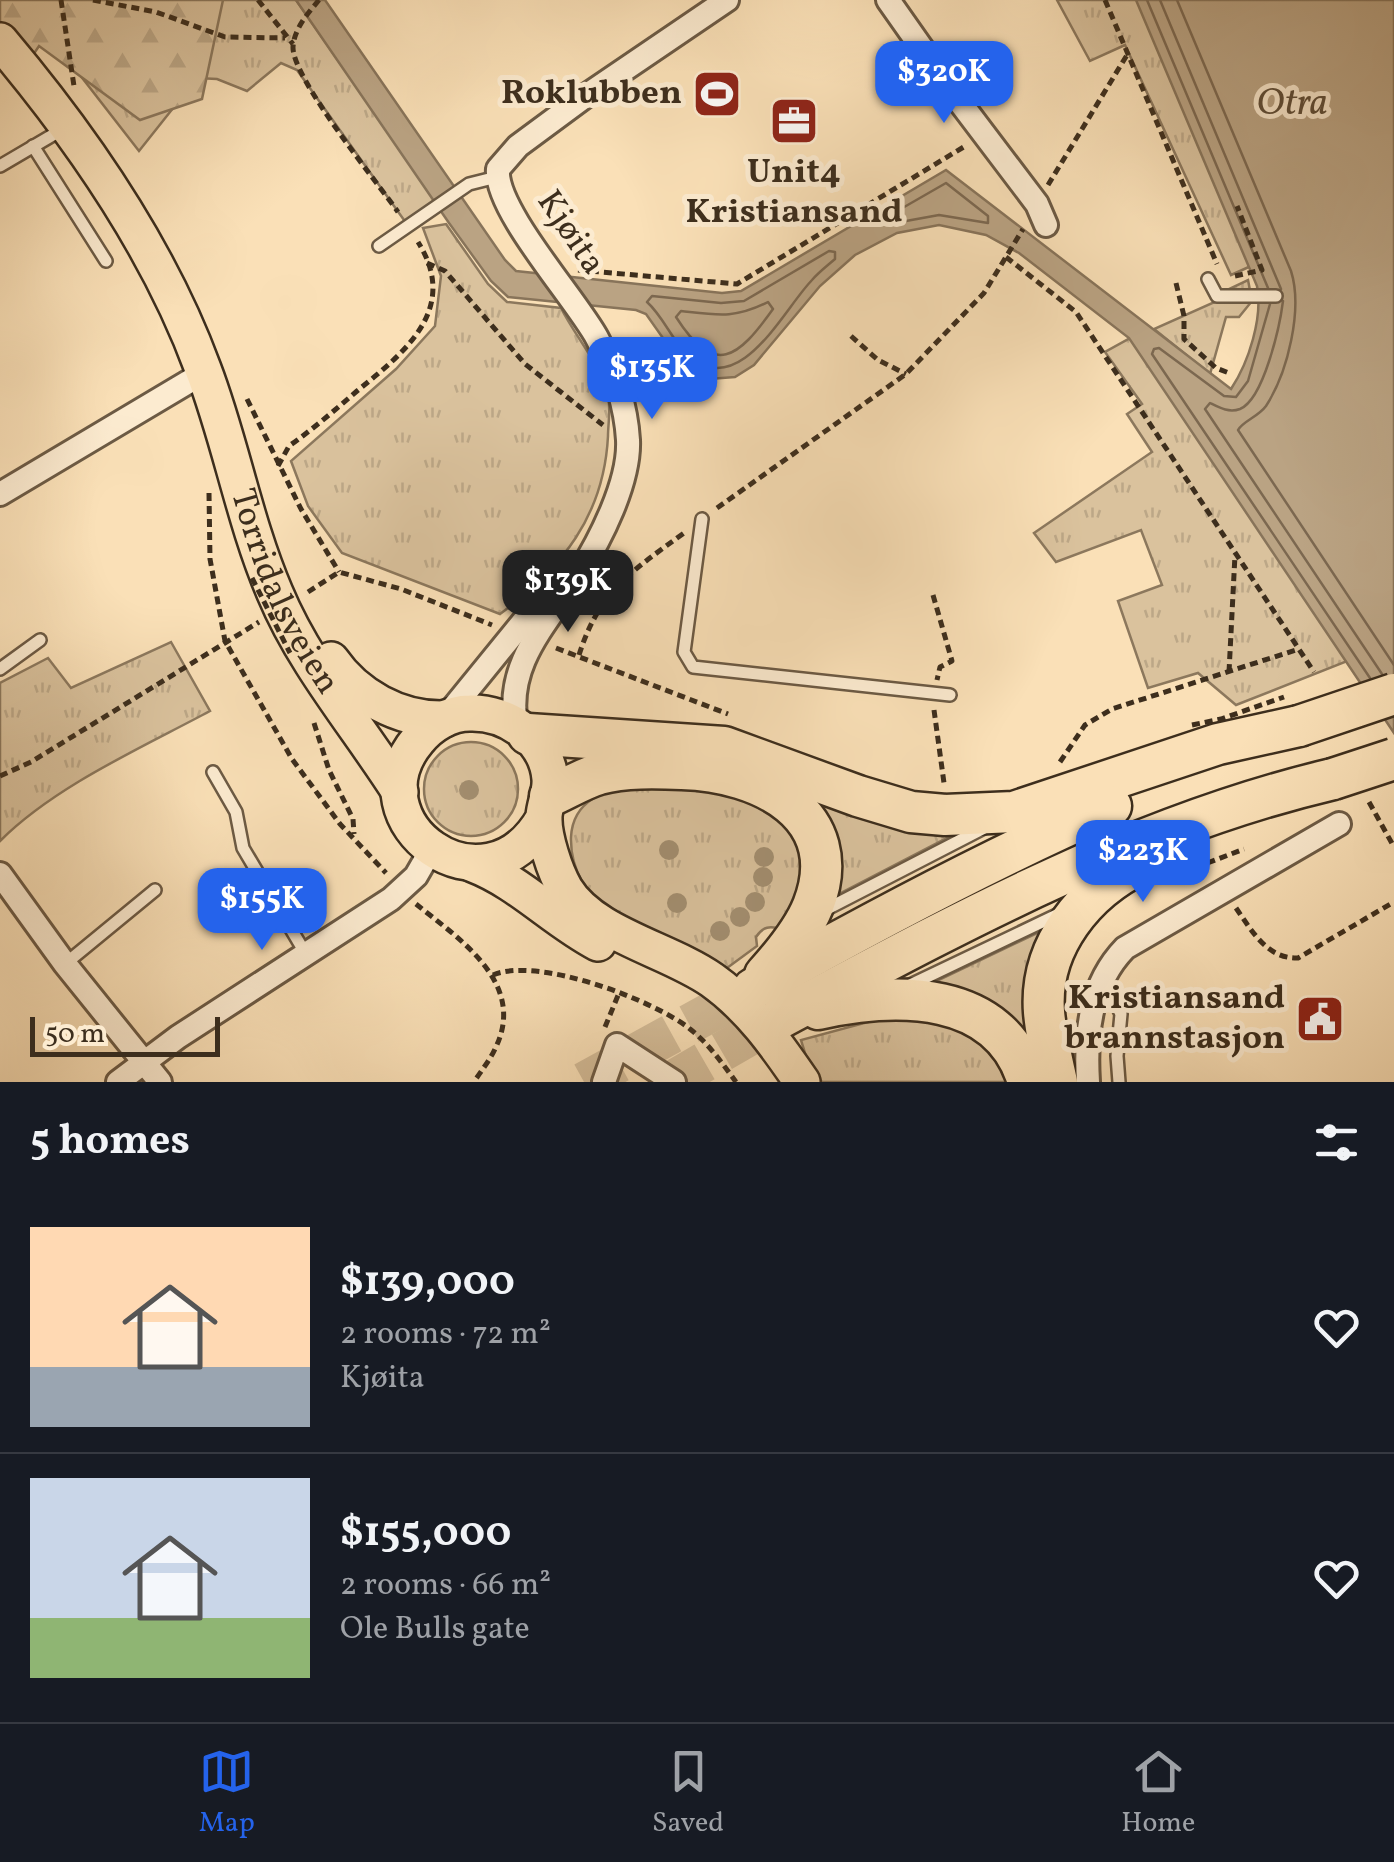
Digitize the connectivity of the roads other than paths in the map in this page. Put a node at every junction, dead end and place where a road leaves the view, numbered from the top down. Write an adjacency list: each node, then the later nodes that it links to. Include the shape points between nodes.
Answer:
1 (727, 0): 7 (street, Kjøita, via 518,146)
2 (888, 0): 8 (street)
3 (0, 42): 4 (main road, Torridalsveien)
4 (67, 128): 5 (lane); 13 (main road, Torridalsveien, via 151,258)
5 (33, 146): 6 (lane); 10 (lane)
6 (0, 166)
7 (497, 178): 9 (lane, via 470,184); 16 (street, Kjøita, via 614,372 628,457 618,496)
8 (1036, 219)
9 (379, 246)
10 (106, 262)
11 (1208, 279): 12 (lane, via 1218,296)
12 (1276, 296)
13 (205, 372): 14 (street); 21 (main road, Torridalsveien, via 236,428 279,565 313,634 362,693 413,717); 27 (main road, Torridalsveien, via 275,594)
14 (0, 494)
15 (702, 520): 20 (lane, via 685,634 690,664)
16 (593, 544): 21 (street, Kjøita); 23 (street, Kjøita, via 523,660 513,694)
17 (40, 640): 18 (lane)
18 (0, 669)
19 (1394, 694): 22 (highway, bridge)
20 (950, 696)
21 (444, 719): 23 (main road, via 488,714); 27 (main road, via 410,748)
22 (1299, 726): 29 (highway, via 1218,744); 41 (highway, via 1013,850 871,923)
23 (522, 730): 28 (main road, via 542,752 550,774); 29 (highway, via 724,747 912,812)
24 (1394, 759): 26 (highway, bridge)
25 (213, 772): 37 (lane, via 236,812 243,848)
26 (1333, 779): 35 (highway, via 1285,806 1130,869); 41 (highway, via 1278,792 1041,885)
27 (400, 792): 31 (main road, via 414,834)
28 (547, 807): 32 (main road, via 534,835 516,851); 36 (highway, via 600,774 652,768 703,770 766,786 813,829 819,849 822,869); 47 (main road, via 559,876 581,908 714,982 768,1032)
29 (1014, 812): 36 (lane)
30 (1338, 824): 39 (street, via 1141,936)
31 (431, 850): 32 (main road); 37 (street, via 401,891)
32 (473, 864): 46 (main road, via 507,880 575,931 699,990 755,1043)
33 (0, 874): 38 (street)
34 (155, 890): 38 (lane)
35 (1086, 901): 40 (lane); 49 (highway, via 1056,947 1044,992)
36 (804, 920): 41 (highway)
37 (306, 956): 42 (street, via 178,1037)
38 (65, 964): 42 (street)
39 (1102, 976): 50 (street, via 1088,1034); 51 (lane, via 1122,1014)
40 (881, 1001): 41 (highway); 48 (highway, via 925,999 966,1011 1002,1038)
41 (767, 1004)
42 (154, 1072): 43 (street)
43 (118, 1082)
44 (604, 1082): 45 (street, via 617,1045)
45 (674, 1082)
46 (782, 1082)
47 (802, 1082)
48 (1028, 1082)
49 (1057, 1082)
50 (1088, 1082)
51 (1118, 1082)

